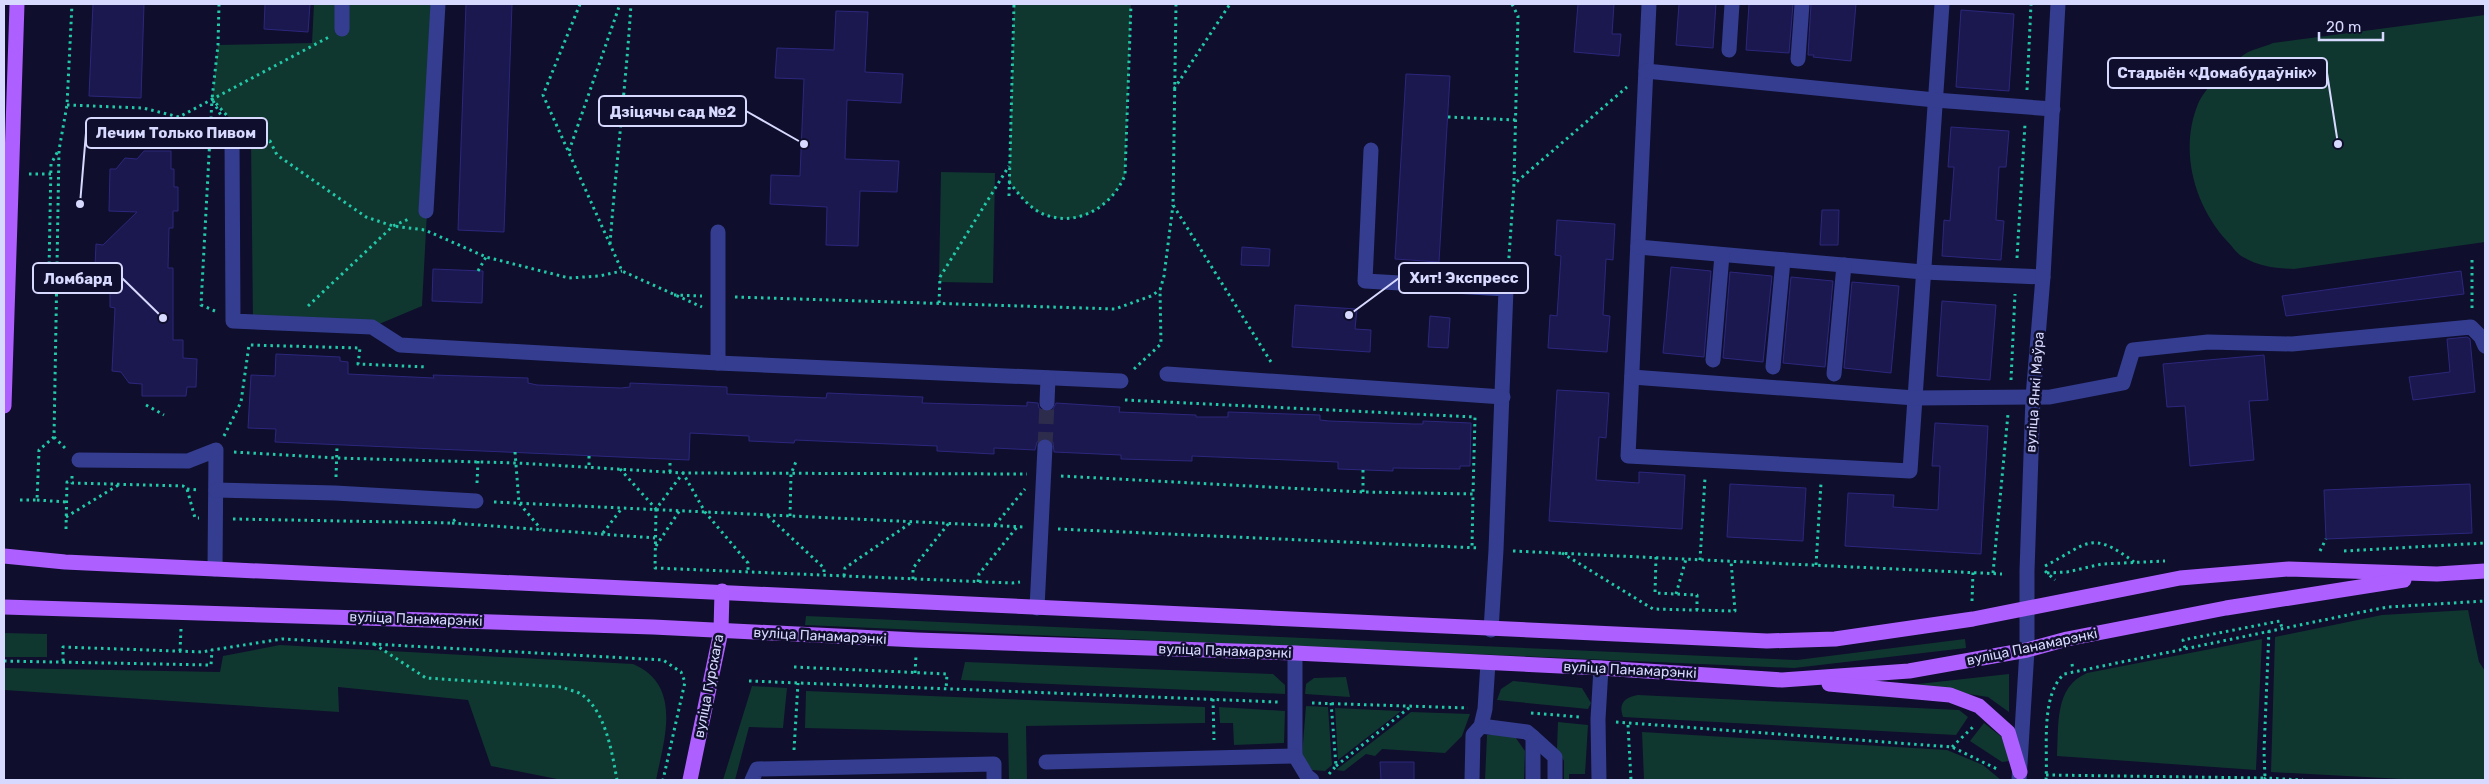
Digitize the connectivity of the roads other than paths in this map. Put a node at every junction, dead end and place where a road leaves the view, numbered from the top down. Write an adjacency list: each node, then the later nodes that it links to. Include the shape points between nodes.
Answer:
1 (17, 4): 38 (main road)
2 (342, 4): 9 (street)
3 (438, 4): 17 (street)
4 (1649, 4): 12 (street)
5 (1732, 4): 10 (street)
6 (1802, 4): 11 (street)
7 (1942, 4): 13 (street)
8 (2058, 4): 14 (street, вуліца Янкі Маўра)
9 (342, 29)
10 (1729, 50)
11 (1798, 59)
12 (1646, 70): 13 (street); 19 (street)
13 (1935, 100): 14 (street); 23 (street)
14 (2053, 109): 24 (street, вуліца Янкі Маўра)
15 (238, 136): 27 (street, via 233,321 372,327 400,346)
16 (1371, 150): 34 (street, via 1365,281 1506,289)
17 (426, 210)
18 (718, 232): 27 (street)
19 (1638, 247): 20 (street); 31 (street)
20 (1722, 254): 21 (street); 26 (street)
21 (1783, 260): 22 (street); 28 (street)
22 (1844, 265): 23 (street); 30 (street)
23 (1923, 272): 24 (street); 36 (street)
24 (2044, 278): 35 (street, вуліца Янкі Маўра)
25 (2485, 346): 35 (street, via 2481,336 2471,327 2292,344 2208,342 2133,350 2123,383 2050,397)
26 (1713, 360)
27 (718, 363): 32 (street)
28 (1773, 367)
29 (1167, 374): 34 (street)
30 (1834, 374)
31 (1632, 377): 36 (street); 36 (street, via 1628,456 1910,471)
32 (1048, 378): 33 (street); 37 (street)
33 (1121, 380)
34 (1503, 397): 51 (street)
35 (2033, 397): 36 (street); 50 (street, вуліца Янкі Маўра)
36 (1915, 398)
37 (1047, 403)
38 (4, 406)
39 (1045, 448): 49 (street, via 1040,474)
40 (76, 457): 41 (street, via 188,461 216,450)
41 (216, 490): 42 (street); 44 (street)
42 (476, 501)
43 (4, 556): 44 (main road, вуліца Панамарэнкі)
44 (215, 569): 47 (main road, вуліца Панамарэнкі)
45 (2485, 571): 46 (main road, вуліца Панамарэнкі)
46 (2437, 574): 50 (main road, вуліца Панамарэнкі, via 2288,569 2180,578); 53 (main road, вуліца Панамарэнкі, via 2226,608 2067,639)
47 (722, 591): 49 (main road, вуліца Панамарэнкі); 52 (main road, вуліца Гурскага)
48 (4, 606): 52 (main road, вуліца Панамарэнкі)
49 (1037, 608): 51 (main road, вуліца Панамарэнкі)
50 (2028, 609): 51 (main road, вуліца Панамарэнкі, via 1801,642); 53 (street, вуліца Янкі Маўра)
51 (1491, 630)
52 (721, 631): 54 (main road, вуліца Панамарэнкі); 64 (main road, вуліца Гурскага)
53 (2027, 650): 57 (main road, вуліца Панамарэнкі, via 1909,671); 62 (street, вуліца Янкі Маўра)
54 (1295, 653): 55 (main road, вуліца Панамарэнкі); 60 (street)
55 (1488, 663): 56 (main road, вуліца Панамарэнкі); 58 (street)
56 (1601, 668): 57 (main road, вуліца Панамарэнкі); 70 (street)
57 (1782, 680): 62 (main road, via 1950,695 1979,706 2008,732)
58 (1482, 726): 59 (street, via 1527,732); 67 (street, via 1473,735)
59 (1533, 737): 68 (street); 69 (street, via 1555,758)
60 (1295, 756): 61 (street); 63 (street)
61 (1046, 762)
62 (2019, 776)
63 (1309, 779)
64 (690, 780)
65 (752, 780): 66 (street, via 757,768 994,764)
66 (994, 780)
67 (1472, 780)
68 (1532, 780)
69 (1555, 780)
70 (1599, 780)

